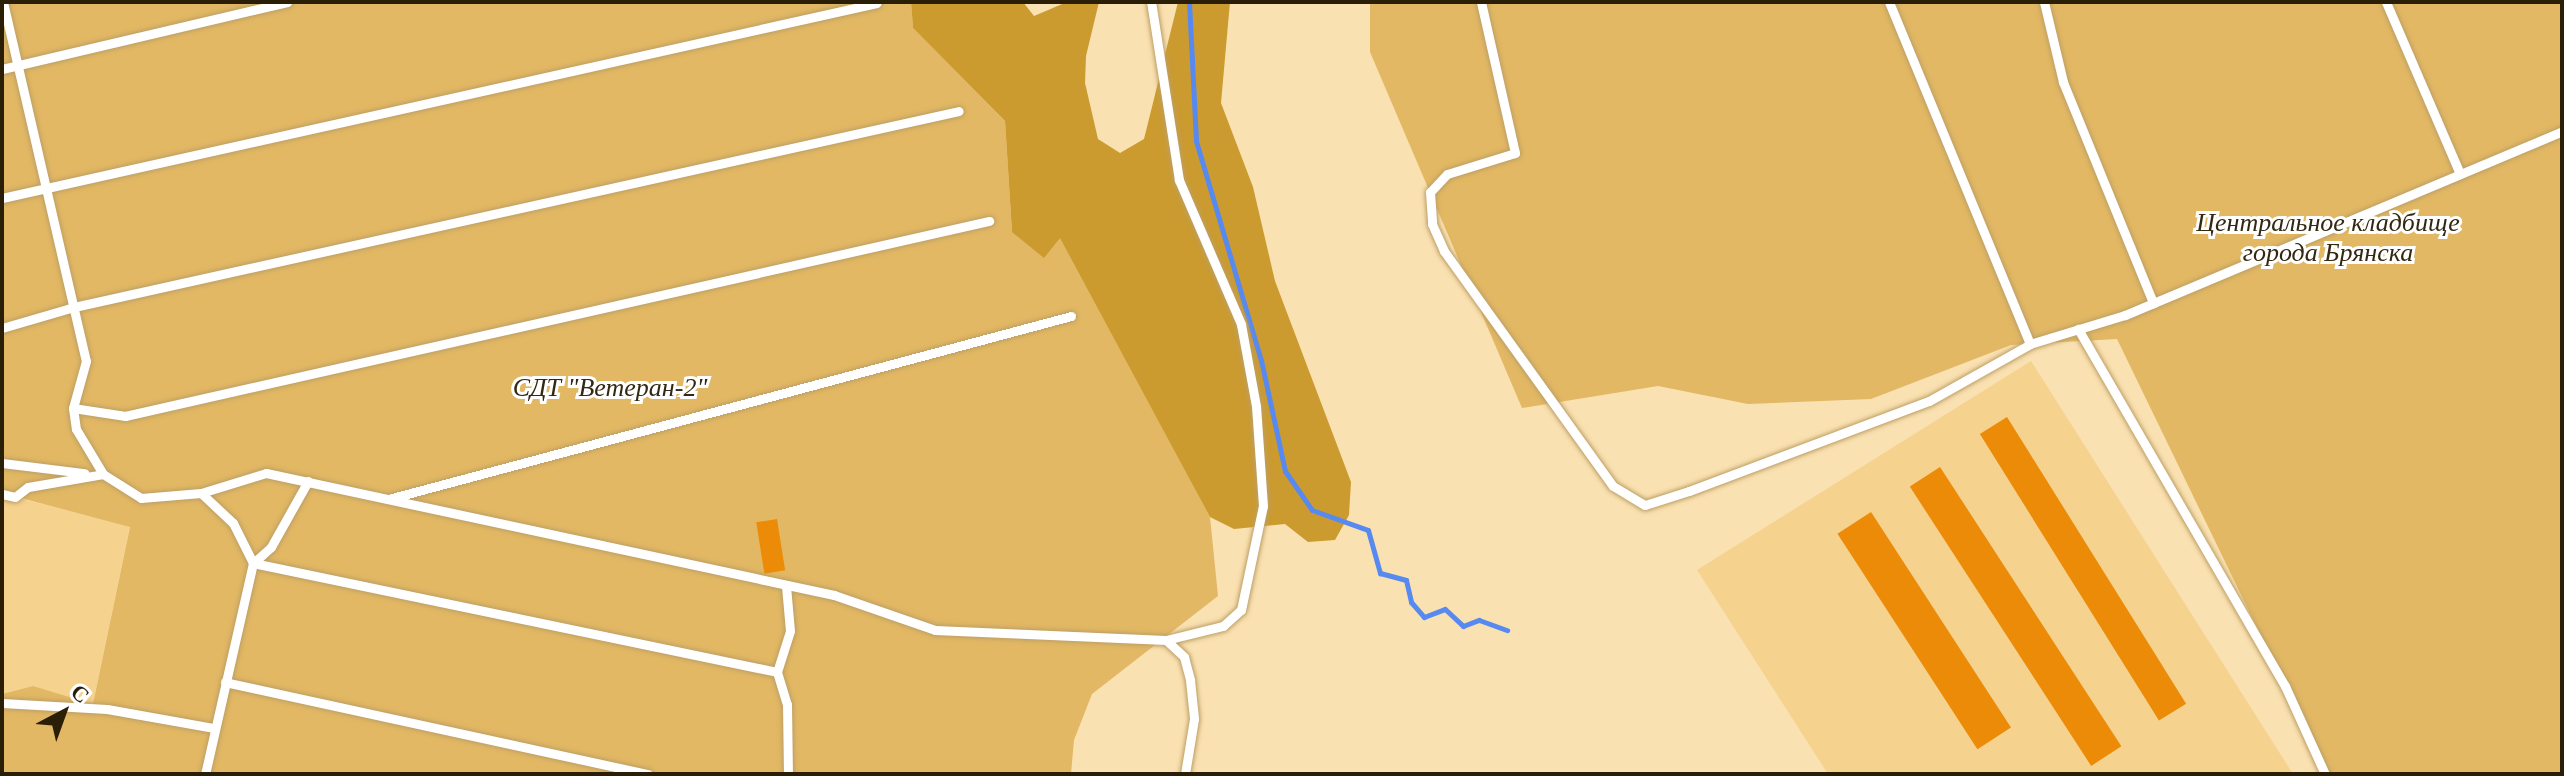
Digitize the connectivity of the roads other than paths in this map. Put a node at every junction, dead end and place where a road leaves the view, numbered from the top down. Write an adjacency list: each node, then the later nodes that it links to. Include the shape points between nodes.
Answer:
1 (3, 2): 9 (lane)
2 (287, 2): 9 (lane)
3 (1151, 2): 32 (lane, via 1179,180 1241,324 1256,406 1263,506 1241,610 1223,626)
4 (1481, 2): 22 (lane, via 1515,153 1447,174 1430,192 1432,224 1444,251 1613,486 1645,505 1703,486 1929,401)
5 (1889, 2): 22 (lane)
6 (2044, 2): 17 (lane, via 2063,82)
7 (2386, 2): 13 (lane)
8 (877, 3): 14 (lane)
9 (18, 65): 10 (lane); 14 (lane)
10 (2, 69)
11 (959, 111): 18 (lane)
12 (2562, 131): 13 (lane)
13 (2460, 174): 17 (lane)
14 (46, 188): 15 (lane); 18 (lane)
15 (2, 198)
16 (989, 221): 23 (lane, via 125,416)
17 (2153, 303): 21 (lane)
18 (74, 307): 20 (lane); 23 (lane, via 86,361)
19 (1071, 316): 29 (lane)
20 (2, 328)
21 (2078, 329): 22 (lane); 41 (lane, via 2285,686)
22 (2030, 344)
23 (73, 408): 25 (lane, via 76,429)
24 (2, 463): 25 (lane)
25 (103, 474): 27 (lane, via 141,498); 28 (lane, via 28,487 15,497)
26 (308, 481): 27 (lane, via 266,473); 29 (lane); 30 (lane, via 271,547)
27 (201, 493): 30 (lane, via 233,523)
28 (2, 494)
29 (388, 499): 31 (lane)
30 (253, 563): 33 (lane); 34 (lane)
31 (786, 586): 32 (lane, via 834,595 935,630); 33 (lane, via 790,631)
32 (1166, 640): 40 (lane, via 1184,657 1190,680 1194,719)
33 (777, 672): 39 (lane, via 787,704)
34 (225, 682): 36 (lane); 38 (lane)
35 (2, 703): 36 (lane, via 107,709)
36 (214, 728): 37 (lane)
37 (205, 774)
38 (648, 774)
39 (788, 774)
40 (1185, 774)
41 (2325, 774)

